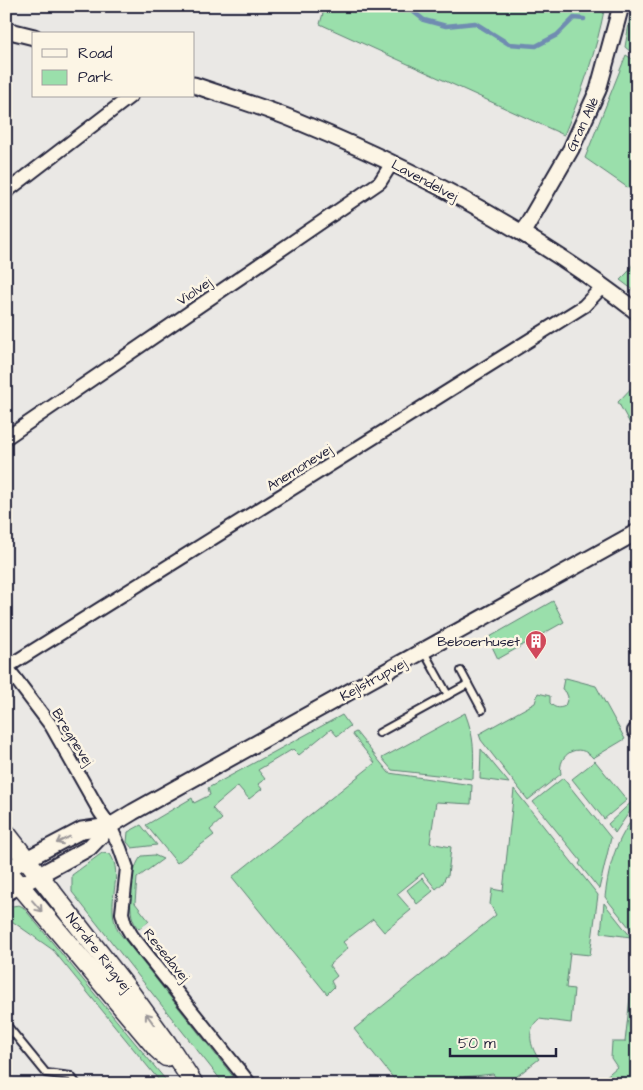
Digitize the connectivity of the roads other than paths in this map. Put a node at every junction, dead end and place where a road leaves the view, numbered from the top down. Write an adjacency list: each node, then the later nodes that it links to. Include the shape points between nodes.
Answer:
1 (621, 6): 8 (street, Gran Allé, via 598,90 572,149)
2 (6, 30): 3 (street)
3 (32, 36)
4 (195, 85): 6 (street, Lavendelvej, via 296,121)
5 (128, 98): 7 (street)
6 (392, 163): 8 (street, Lavendelvej); 11 (street, Violvej, via 380,182)
7 (6, 192)
8 (523, 232): 9 (street, Lavendelvej)
9 (603, 286): 10 (street, Lavendelvej); 14 (street, Anemonevej, via 584,306)
10 (637, 312)
11 (6, 438)
12 (637, 532): 13 (street, Kejlstrupvej)
13 (424, 650): 17 (lane); 20 (street, Kejlstrupvej)
14 (7, 667): 20 (street, Bregnevej, via 52,727)
15 (461, 671): 16 (lane)
16 (468, 684): 17 (lane); 18 (lane)
17 (448, 695): 19 (lane)
18 (482, 710)
19 (379, 733)
20 (110, 826): 22 (street, Kejlstrupvej, one-way to 22, via 82,830); 24 (street, Kejlstrupvej, via 89,848); 29 (street, Resedavej, via 127,868 122,913 125,924)
21 (6, 833): 22 (main road, Nordre Ringvej)
22 (26, 858): 23 (street, Kejlstrupvej); 24 (main road, Nordre Ringvej)
23 (6, 869): 25 (main road, Nordre Ringvej)
24 (39, 875): 25 (street, Kejlstrupvej); 27 (main road, Nordre Ringvej, one-way to 24, via 130,992)
25 (13, 890): 27 (main road, Nordre Ringvej, one-way to 27, via 158,1049)
26 (6, 1024): 28 (lane, via 46,1074 71,1076)
27 (190, 1079)
28 (77, 1084)
29 (250, 1084)

